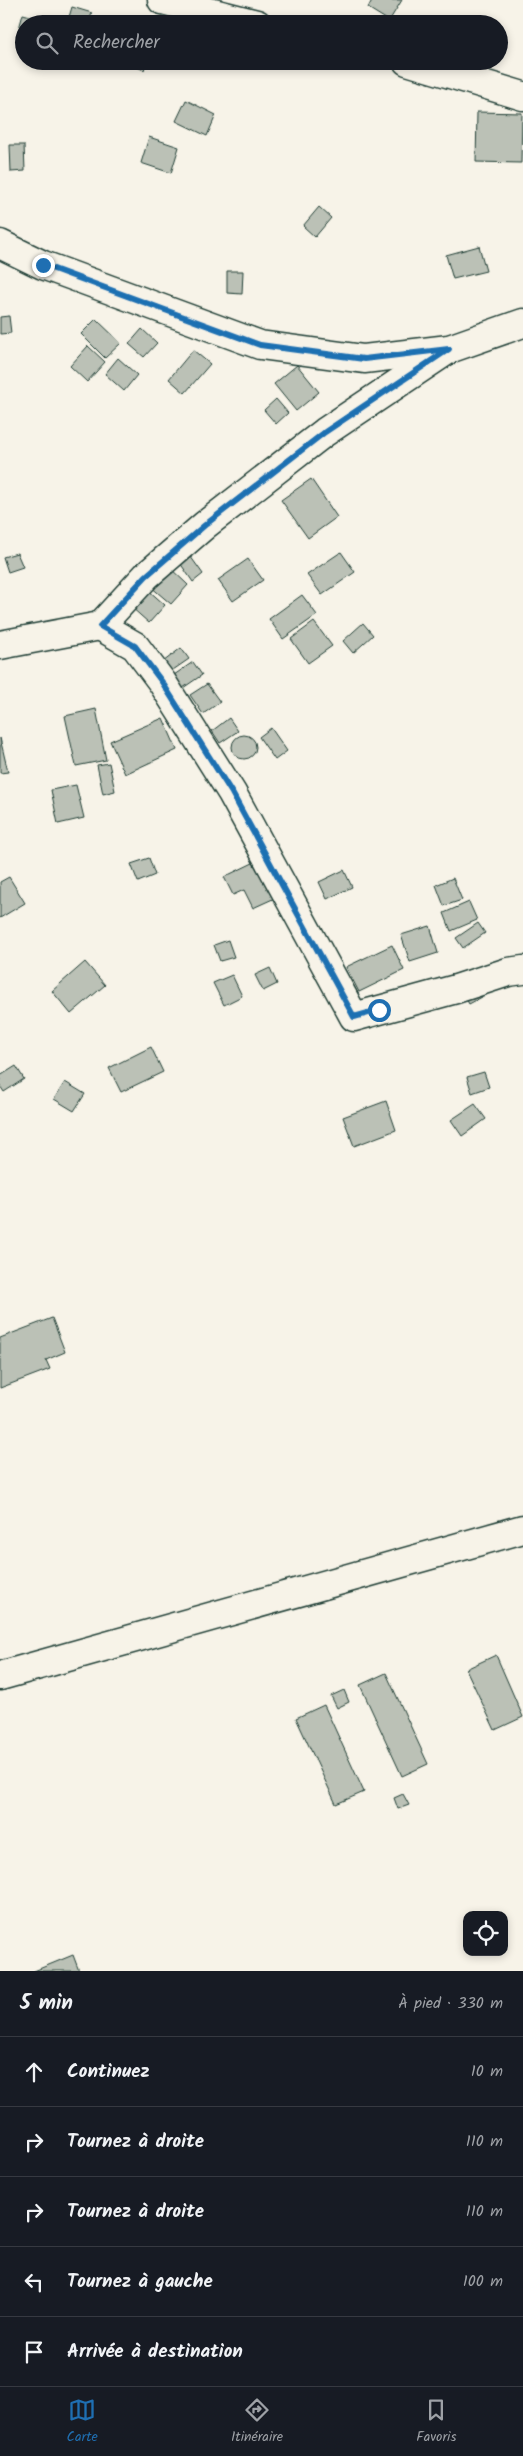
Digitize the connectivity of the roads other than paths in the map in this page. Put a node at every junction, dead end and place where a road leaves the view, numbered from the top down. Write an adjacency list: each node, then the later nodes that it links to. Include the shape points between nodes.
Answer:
1 (162, 0): 2 (street)
2 (221, 15)
3 (438, 70): 4 (street)
4 (523, 96)
5 (0, 244): 7 (street, via 43,265 260,345 364,359)
6 (523, 323): 7 (street)
7 (449, 349): 8 (street, via 325,432 205,525 146,576)
8 (100, 626): 9 (street); 10 (street, via 135,646 162,682 232,793 354,1017)
9 (0, 644)
10 (523, 970)
11 (523, 1529): 12 (street)
12 (0, 1676)

